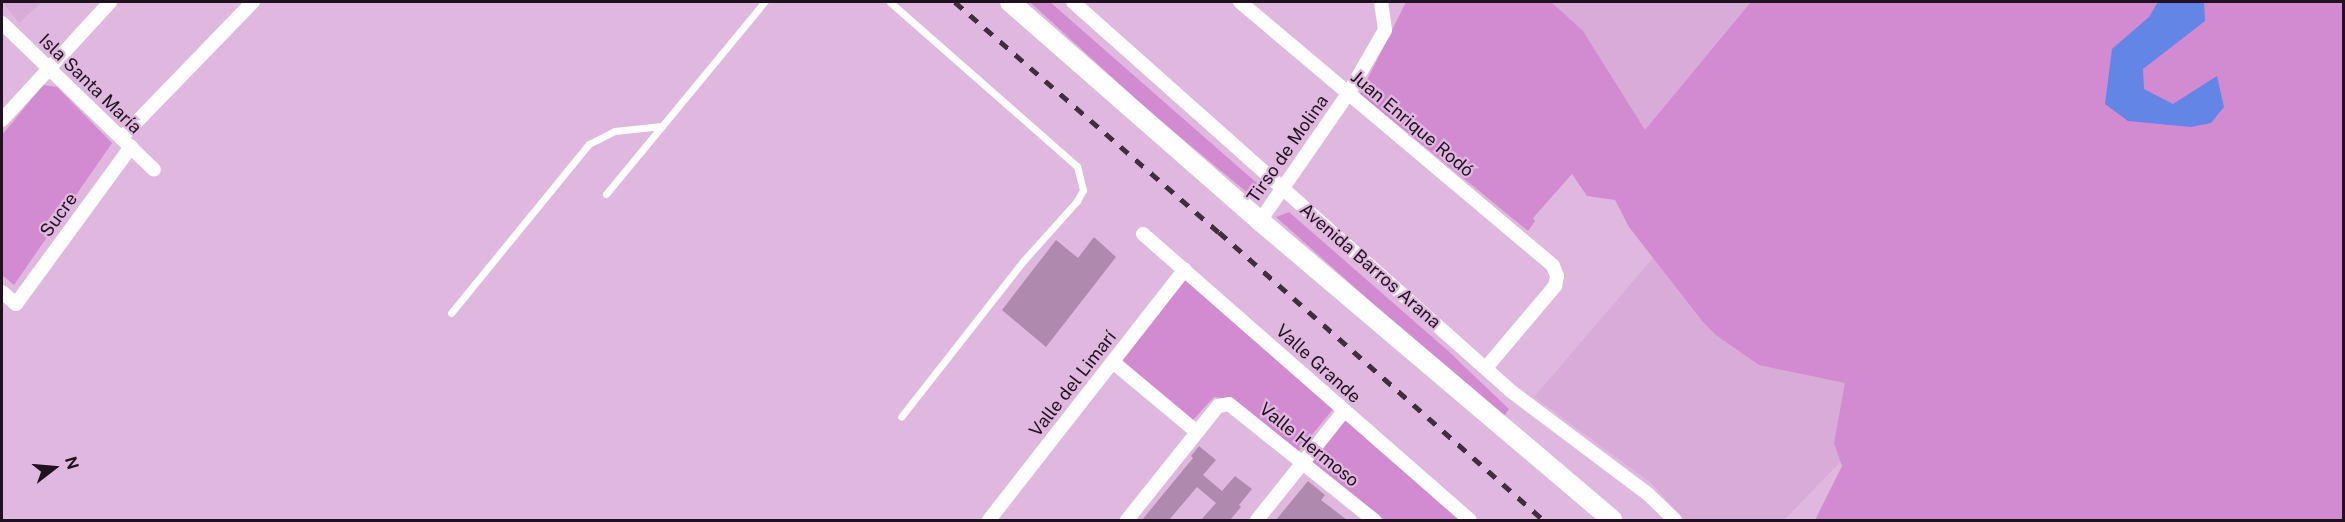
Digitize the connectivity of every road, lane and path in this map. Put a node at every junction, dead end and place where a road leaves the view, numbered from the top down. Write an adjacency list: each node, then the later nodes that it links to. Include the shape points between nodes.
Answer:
1 (110, 2): 12 (street)
2 (253, 2): 16 (street, Sucre)
3 (764, 2): 15 (lane)
4 (890, 2): 28 (lane, via 1077,166 1083,190)
5 (1010, 2): 20 (main road, Avenida Barros Arana)
6 (1072, 2): 10 (street, Avenida Barros Arana)
7 (1095, 2): 10 (street)
8 (1240, 2): 13 (street, Juan Enrique Rodó)
9 (1381, 2): 13 (street, Tirso de Molina, via 1385,30)
10 (1087, 14): 18 (street, Avenida Barros Arana)
11 (2, 23): 12 (street, Isla Santa María)
12 (48, 68): 14 (street); 16 (street, Isla Santa María)
13 (1348, 94): 18 (street, Tirso de Molina); 26 (street, Juan Enrique Rodó, via 1553,266 1555,286)
14 (2, 120)
15 (662, 126): 19 (lane); 24 (lane, via 615,130 589,144)
16 (126, 143): 17 (street, Isla Santa María); 23 (street, Sucre, via 16,304)
17 (154, 170)
18 (1283, 191): 20 (street, Tirso de Molina); 26 (street, Avenida Barros Arana)
19 (606, 194)
20 (1260, 221): 36 (main road, Avenida Barros Arana)
21 (1143, 234): 22 (street, Valle Grande)
22 (1185, 269): 25 (street, Valle del Limarí); 27 (street, Valle Grande)
23 (2, 292)
24 (451, 313)
25 (1113, 362): 29 (street); 31 (street, Valle del Limarí)
26 (1486, 368): 37 (street, Avenida Barros Arana, via 1539,415 1649,495)
27 (1344, 411): 30 (street); 35 (street, Valle Grande)
28 (901, 417)
29 (1197, 432): 30 (street, Valle Hermoso, via 1218,406 1229,404); 32 (street)
30 (1302, 464): 33 (street); 34 (street, Valle Hermoso)
31 (989, 520)
32 (1127, 520)
33 (1257, 520)
34 (1374, 520)
35 (1470, 520)
36 (1612, 520)
37 (1675, 520)

